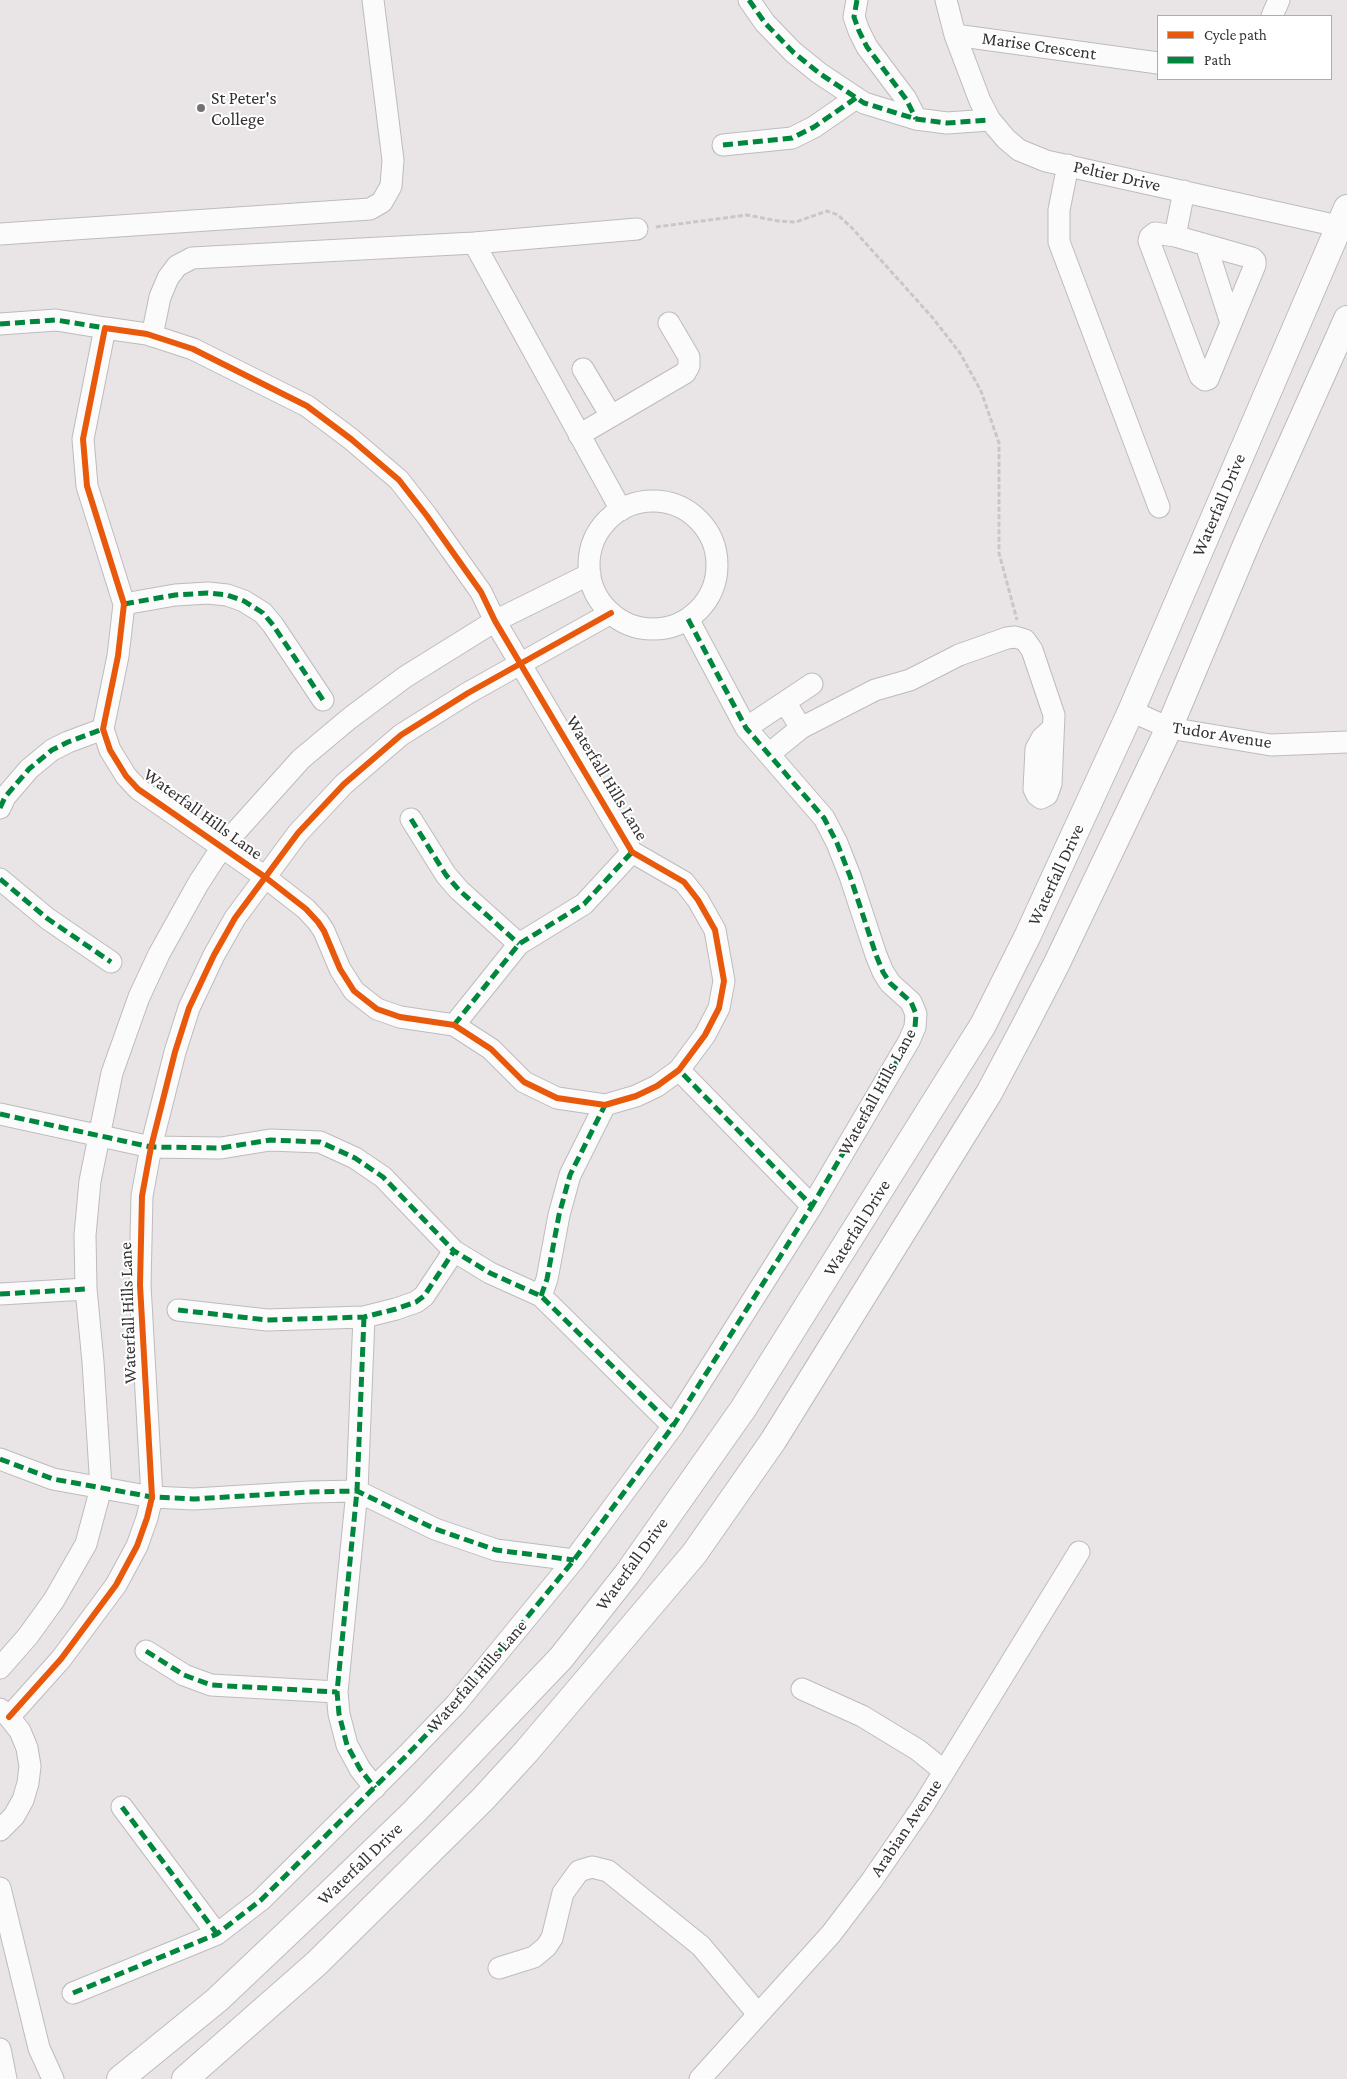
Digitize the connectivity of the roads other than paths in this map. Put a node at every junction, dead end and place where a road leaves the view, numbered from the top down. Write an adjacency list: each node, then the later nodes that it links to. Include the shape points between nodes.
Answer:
1 (373, 0): 17 (street, via 393,160 391,186 382,202 370,209)
2 (749, 0): 9 (street, via 765,23 793,52)
3 (857, 0): 10 (street, via 854,17 863,39 894,80)
4 (946, 0): 7 (street)
5 (1279, 0): 6 (street)
6 (1272, 15)
7 (955, 35): 8 (street, Marise Crescent); 11 (street, Peltier Drive)
8 (1157, 63)
9 (856, 98): 10 (street); 12 (street, via 792,138)
10 (916, 119): 11 (street, via 947,123)
11 (990, 120): 13 (street, Peltier Drive, via 1019,150)
12 (722, 145)
13 (1068, 165): 14 (street, Peltier Drive); 30 (street, via 1060,210 1059,242)
14 (1184, 192): 15 (street, Peltier Drive); 18 (street)
15 (1344, 221): 41 (main road, Waterfall Drive)
16 (637, 230): 19 (street)
17 (0, 234)
18 (1175, 236): 20 (street); 23 (street, via 1155,233 1149,242 1200,376 1205,380)
19 (474, 243): 26 (street, via 192,258 177,266 168,278 160,297); 29 (street)
20 (1206, 245): 23 (street); 23 (street, via 1254,261)
21 (1347, 319): 45 (main road, Waterfall Drive)
22 (669, 323): 28 (street, via 688,357 686,373)
23 (1231, 323)
24 (0, 324): 25 (street, Waterfall Hills Lane, via 56,320)
25 (105, 328): 26 (street, Waterfall Hills Lane); 33 (street, via 86,415 84,463 87,486)
26 (152, 336): 36 (street, Waterfall Hills Lane, via 193,350 307,406 350,439 399,480 428,516 481,592)
27 (583, 369): 28 (street)
28 (611, 416): 29 (street)
29 (579, 435): 31 (street)
30 (1159, 507)
31 (621, 510): 32 (street, via 599,530 590,551); 35 (street, via 635,503 658,501 680,507 698,519 712,538 717,560 715,583 705,603)
32 (590, 574): 34 (street, via 597,596); 36 (street, Waterfall Hills Lane)
33 (124, 604): 39 (street, via 175,595 208,594 227,595 244,601 263,613 273,625); 46 (street, via 118,656)
34 (611, 613): 35 (street, via 640,628 673,626); 37 (street, Waterfall Hills Lane)
35 (688, 619): 42 (street, Waterfall Hills Lane)
36 (494, 621): 37 (street, Waterfall Hills Lane); 51 (street, Waterfall Hills Lane, via 405,677 350,718 301,759)
37 (521, 664): 52 (street, Waterfall Hills Lane); 53 (street, Waterfall Hills Lane, via 401,736 344,784 298,833)
38 (812, 684): 40 (street)
39 (322, 700)
40 (785, 702): 42 (street); 43 (street)
41 (1131, 711): 45 (street, Tudor Avenue); 94 (main road, Waterfall Drive, via 983,1025 744,1409 627,1574 561,1658 414,1812 217,2000)
42 (746, 728): 48 (street, Waterfall Hills Lane)
43 (801, 728): 44 (street, via 875,690 910,680 959,655 1007,638 1020,638 1032,650 1054,715); 48 (street)
44 (1054, 728)
45 (1168, 728): 47 (street, Tudor Avenue, via 1271,745); 95 (main road, Waterfall Drive, via 1056,966 989,1093 773,1441 694,1554 483,1799 317,1963)
46 (103, 729): 49 (street, via 52,750 29,769); 51 (street, Waterfall Hills Lane, via 110,750 138,789)
47 (1347, 742)
48 (769, 754): 63 (street, Waterfall Hills Lane, via 824,818 847,868 884,972 890,983 911,1002 916,1014 909,1041)
49 (2, 799)
50 (411, 819): 55 (street, via 436,861 459,890)
51 (222, 847): 53 (street, Waterfall Hills Lane); 61 (street, Waterfall Hills Lane, via 159,954 139,997 112,1073)
52 (632, 852): 55 (street, Waterfall Hills Lane, via 584,904); 58 (street, Waterfall Hills Lane, via 684,882 715,930 722,961 724,981 719,1008 705,1035)
53 (265, 877): 57 (street, Waterfall Hills Lane, via 318,922 340,970 354,991 377,1009 400,1017); 62 (street, Waterfall Hills Lane, via 235,918 189,1008)
54 (0, 879): 56 (street, via 48,919)
55 (519, 944): 57 (street, Waterfall Hills Lane)
56 (111, 962)
57 (454, 1025): 59 (street, Waterfall Hills Lane, via 491,1049 524,1082 557,1098)
58 (679, 1070): 59 (street, Waterfall Hills Lane, via 636,1096); 63 (street)
59 (605, 1106): 67 (street, via 570,1175)
60 (0, 1114): 61 (street)
61 (98, 1137): 62 (street); 65 (street, Waterfall Hills Lane, via 85,1235)
62 (151, 1147): 64 (street, via 221,1148 270,1140 320,1142 355,1158 383,1176); 74 (street, Waterfall Hills Lane, via 142,1196 140,1285)
63 (812, 1206): 70 (street, Waterfall Hills Lane)
64 (454, 1251): 67 (street, via 490,1273); 69 (street, via 424,1296 416,1302)
65 (86, 1289): 66 (street); 72 (street, Waterfall Hills Lane)
66 (0, 1294)
67 (541, 1296): 70 (street)
68 (178, 1310): 69 (street, via 267,1320)
69 (364, 1317): 73 (street)
70 (672, 1426): 76 (street, Waterfall Hills Lane)
71 (0, 1458): 72 (street, via 53,1479)
72 (101, 1488): 74 (street); 78 (street, Waterfall Hills Lane, via 86,1544 54,1600)
73 (357, 1491): 74 (street, via 194,1499); 76 (street, via 435,1529 496,1550); 80 (street)
74 (152, 1497): 81 (street, Waterfall Hills Lane, via 126,1570 61,1659)
75 (1079, 1552): 82 (street, Arabian Avenue)
76 (574, 1560): 83 (street, Waterfall Hills Lane, via 456,1704)
77 (146, 1651): 80 (street, via 184,1675 211,1685)
78 (0, 1668)
79 (802, 1689): 82 (street, via 862,1716 918,1750)
80 (337, 1692): 83 (street, via 347,1745)
81 (5, 1713): 85 (street, via 20,1731 30,1766 23,1800)
82 (944, 1771): 90 (street, Arabian Avenue, via 849,1912)
83 (375, 1788): 87 (street, Waterfall Hills Lane, via 261,1900)
84 (122, 1807): 87 (street)
85 (0, 1831)
86 (0, 1888): 93 (street, via 37,2041)
87 (217, 1934): 89 (street, Waterfall Hills Lane)
88 (499, 1968): 90 (street, via 534,1957 546,1947 552,1938 563,1893 579,1871 592,1867 608,1871 700,1946)
89 (73, 1993)
90 (758, 2014): 96 (street, Arabian Avenue)
91 (0, 2049): 92 (street)
92 (6, 2079)
93 (53, 2079)
94 (120, 2079)
95 (185, 2079)
96 (700, 2079)

